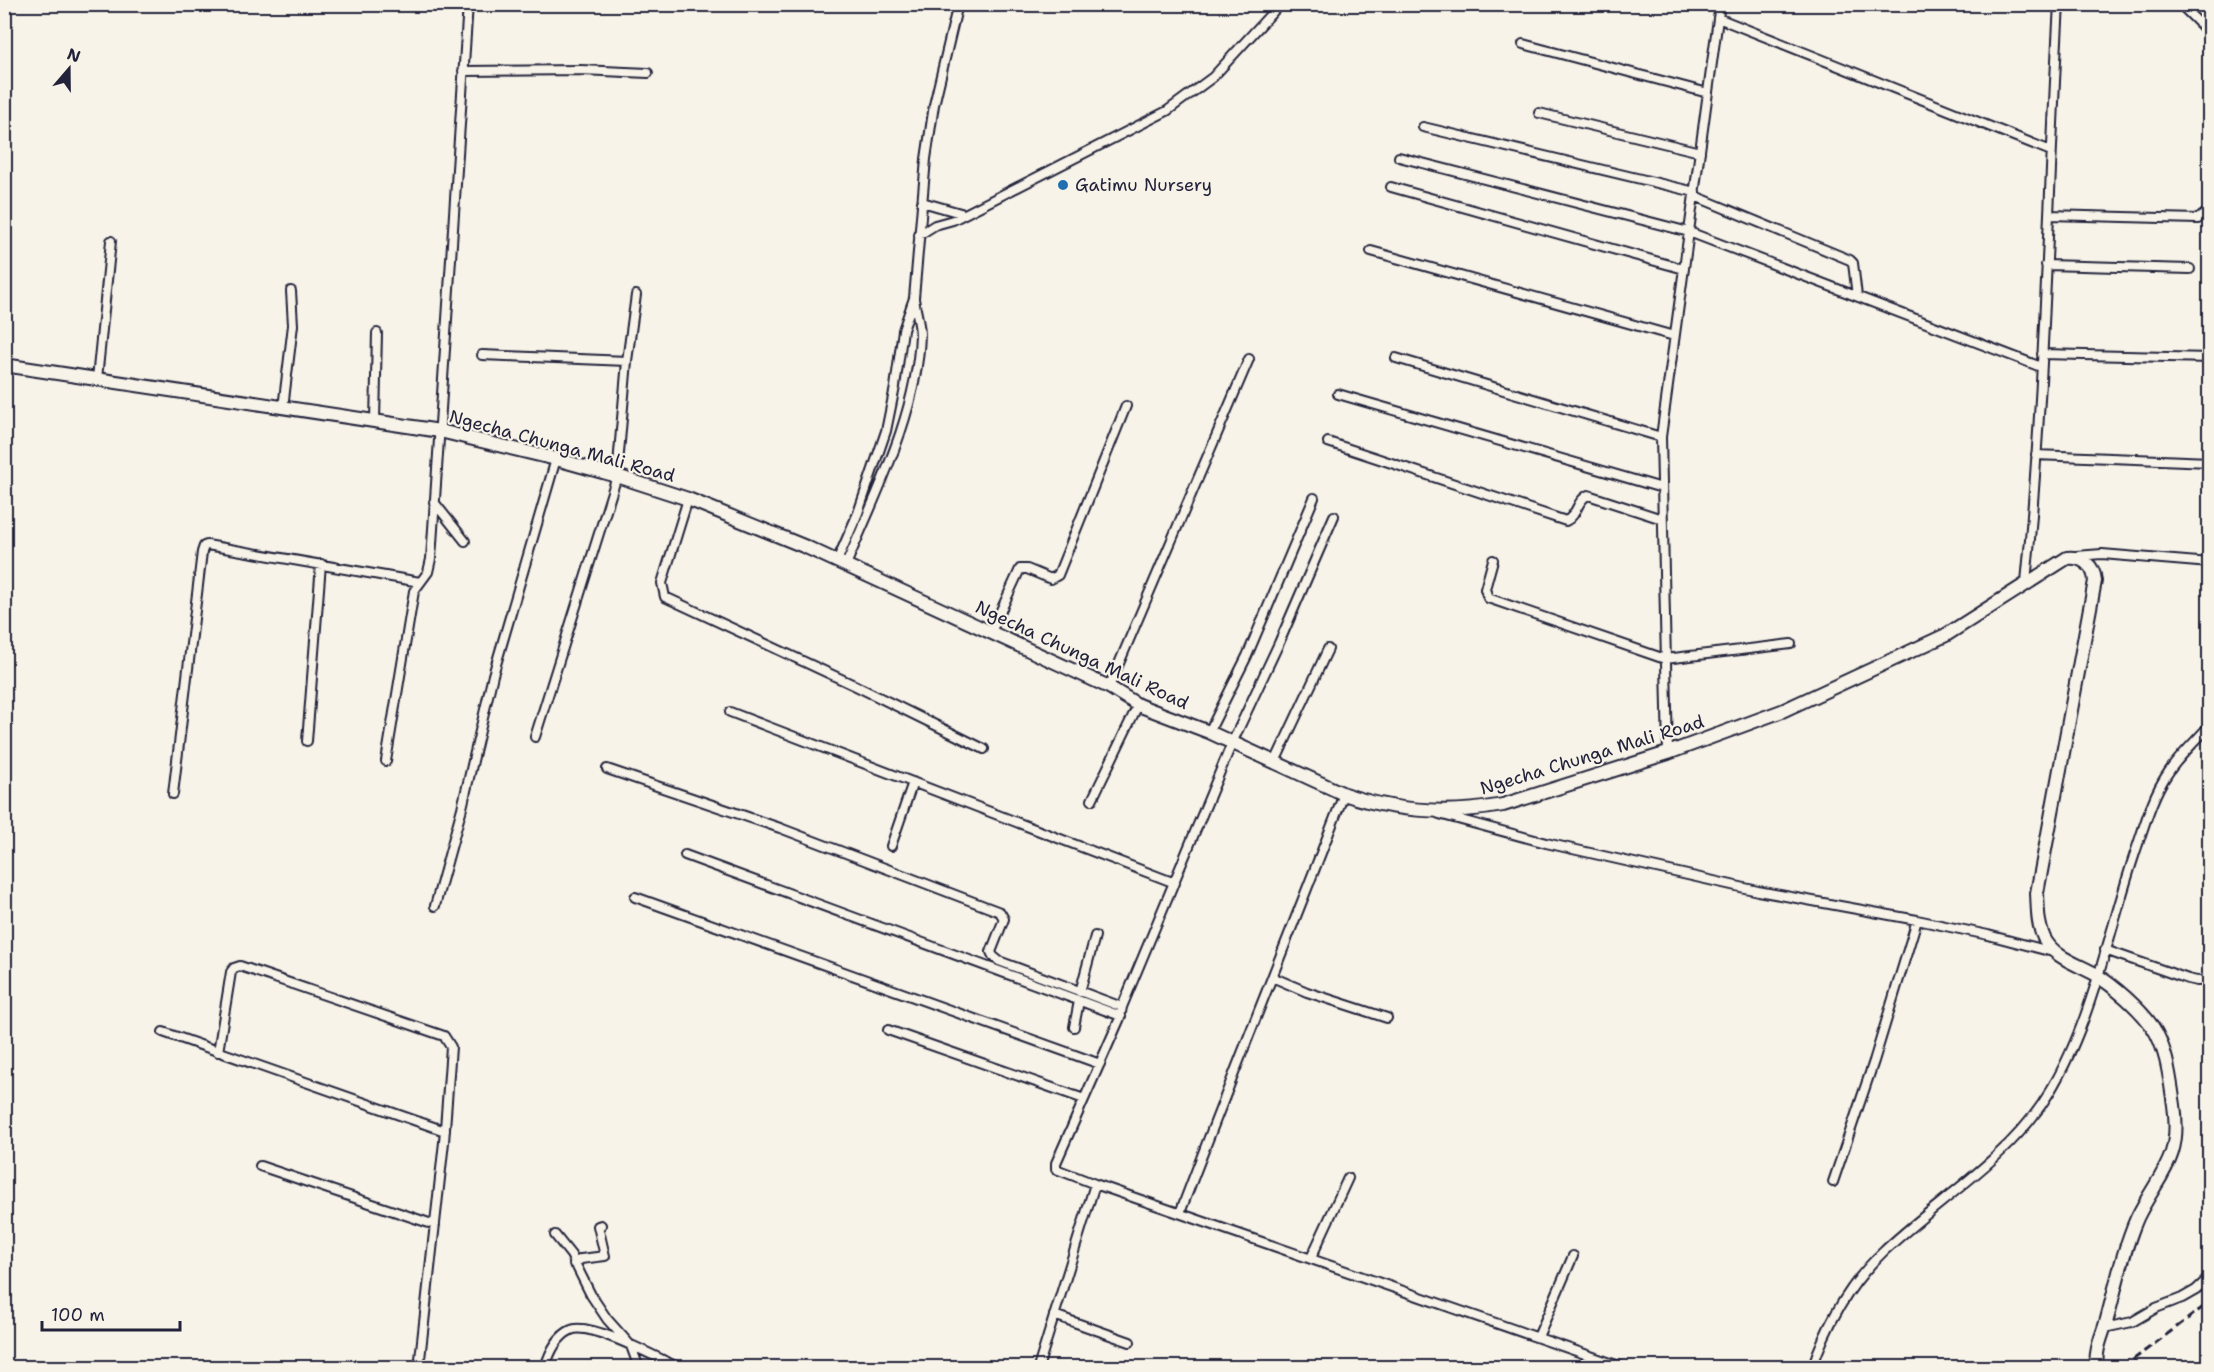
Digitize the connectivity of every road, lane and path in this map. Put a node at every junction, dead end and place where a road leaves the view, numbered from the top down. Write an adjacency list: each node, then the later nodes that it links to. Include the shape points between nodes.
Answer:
1 (468, 4): 10 (street)
2 (958, 4): 20 (street, via 934,105)
3 (1280, 4): 22 (street, via 1213,77 1167,111)
4 (1720, 4): 7 (street)
5 (2059, 4): 15 (street)
6 (2180, 4): 8 (street)
7 (1718, 18): 12 (street); 15 (street)
8 (2210, 33)
9 (1523, 44): 12 (street)
10 (464, 71): 11 (street); 50 (street)
11 (648, 73)
12 (1708, 93): 16 (street)
13 (1539, 113): 16 (street)
14 (1423, 127): 19 (street)
15 (2051, 151): 23 (street)
16 (1700, 152): 19 (street)
17 (1399, 157): 24 (street)
18 (1391, 187): 29 (street)
19 (1695, 194): 24 (street); 33 (street, via 1850,260)
20 (922, 202): 22 (street); 25 (street)
21 (2210, 210): 23 (street, via 2198,219)
22 (964, 214): 25 (street)
23 (2049, 215): 28 (street)
24 (1689, 232): 29 (street); 33 (street)
25 (919, 235): 34 (street)
26 (111, 241): 45 (street)
27 (1371, 251): 36 (street)
28 (2046, 265): 30 (street); 37 (street)
29 (1684, 269): 36 (street)
30 (2190, 269)
31 (291, 291): 48 (street, via 293,325)
32 (636, 295): 42 (street)
33 (1857, 296): 44 (street)
34 (914, 298): 66 (street, via 903,330 886,431); 66 (street, via 920,334 908,408)
35 (377, 333): 49 (street)
36 (1674, 336): 51 (street)
37 (2042, 354): 40 (street); 44 (street)
38 (482, 355): 42 (street)
39 (1396, 358): 51 (street)
40 (2210, 358)
41 (1249, 359): 75 (street)
42 (627, 361): 56 (street)
43 (4, 364): 45 (main road, Ngecha Chunga Mali Road)
44 (2041, 367): 53 (street)
45 (97, 379): 48 (main road, Ngecha Chunga Mali Road)
46 (1338, 394): 57 (street)
47 (1125, 406): 71 (street, via 1058,575 1051,579 1020,569)
48 (283, 408): 49 (main road, Ngecha Chunga Mali Road)
49 (375, 421): 50 (main road, Ngecha Chunga Mali Road)
50 (440, 431): 54 (main road, Ngecha Chunga Mali Road); 60 (street)
51 (1661, 437): 57 (street)
52 (1328, 442): 62 (street, via 1566,521 1588,495)
53 (2036, 455): 55 (street); 70 (street)
54 (556, 459): 56 (main road, Ngecha Chunga Mali Road); 97 (street, via 493,675)
55 (2210, 462)
56 (616, 476): 59 (main road, Ngecha Chunga Mali Road); 80 (street)
57 (1662, 488): 62 (street)
58 (1314, 498): 79 (street, via 1247,656)
59 (688, 499): 66 (main road, Ngecha Chunga Mali Road); 83 (street, via 662,583 665,597)
60 (434, 502): 63 (street); 69 (street, via 430,566)
61 (1334, 516): 82 (street)
62 (1662, 519): 74 (street)
63 (465, 542)
64 (2075, 557): 67 (street, via 2102,554); 70 (main road, Ngecha Chunga Mali Road); 101 (main road, via 2092,567 2095,581 2037,893 2043,937)
65 (1492, 560): 74 (street, via 1485,589 1488,598)
66 (842, 563): 71 (main road, Ngecha Chunga Mali Road)
67 (2210, 563)
68 (321, 564): 69 (street); 81 (street); 89 (street, via 204,546)
69 (420, 582): 85 (street, via 414,591)
70 (2026, 582): 84 (main road, Ngecha Chunga Mali Road, via 1946,635 1782,711)
71 (991, 632): 75 (main road, Ngecha Chunga Mali Road)
72 (1791, 644): 74 (street)
73 (1328, 649): 86 (street)
74 (1665, 659): 84 (street)
75 (1109, 687): 76 (main road, Ngecha Chunga Mali Road)
76 (1138, 705): 79 (main road, Ngecha Chunga Mali Road); 91 (street)
77 (730, 712): 88 (street)
78 (2210, 725): 100 (street, via 2168,773 2158,792)
79 (1209, 732): 82 (main road, Ngecha Chunga Mali Road)
80 (535, 737)
81 (307, 741)
82 (1232, 743): 86 (main road, Ngecha Chunga Mali Road); 95 (street)
83 (984, 749)
84 (1668, 753): 92 (main road, Ngecha Chunga Mali Road, via 1503,805)
85 (386, 761)
86 (1275, 762): 90 (main road, Ngecha Chunga Mali Road)
87 (607, 769): 105 (street, via 780,828 1000,912 1004,919 991,952 993,956 1008,966)
88 (913, 782): 93 (street); 95 (street)
89 (173, 794)
90 (1344, 794): 92 (main road, Ngecha Chunga Mali Road); 103 (street)
91 (1092, 800)
92 (1428, 812): 98 (street, via 1758,891)
93 (891, 846)
94 (686, 855): 106 (street)
95 (1175, 883): 107 (street)
96 (635, 897): 113 (street)
97 (435, 906)
98 (1917, 920): 101 (street); 118 (street)
99 (1095, 936): 105 (street)
100 (2105, 950): 102 (street); 104 (street, via 2188,979)
101 (2056, 953): 102 (main road)
102 (2097, 975): 129 (main road, via 2130,1002 2159,1039 2168,1069 2175,1122 2169,1164 2138,1218); 139 (street, via 2065,1064 2042,1104 2014,1137 1871,1264 1840,1306)
103 (1272, 977): 108 (street); 120 (street)
104 (2210, 980)
105 (1080, 992): 107 (street)
106 (1079, 1001): 107 (street); 109 (street)
107 (1122, 1011): 113 (street)
108 (1387, 1018)
109 (1074, 1027)
110 (888, 1030): 114 (street)
111 (163, 1032): 112 (street)
112 (218, 1052): 115 (street); 115 (street, via 231,972 240,966 444,1036 451,1047)
113 (1100, 1064): 114 (street)
114 (1084, 1099): 119 (street, via 1056,1166 1059,1171)
115 (445, 1131): 121 (street)
116 (260, 1166): 121 (street)
117 (1348, 1178): 125 (street)
118 (1833, 1182)
119 (1095, 1184): 120 (street); 128 (street)
120 (1180, 1213): 125 (street)
121 (435, 1225): 133 (street)
122 (601, 1225): 126 (street, via 598,1226 605,1256 580,1259)
123 (555, 1235): 126 (street)
124 (1573, 1256): 130 (street)
125 (1311, 1258): 130 (street)
126 (574, 1264): 132 (street, via 607,1319)
127 (2210, 1278): 129 (street, via 2182,1298 2132,1322)
128 (1054, 1315): 131 (street); 137 (street)
129 (2104, 1328): 140 (main road)
130 (1538, 1337): 138 (street)
131 (1130, 1342)
132 (631, 1346): 134 (street, via 599,1332 571,1330 552,1348); 135 (street); 136 (street)
133 (419, 1368)
134 (545, 1368)
135 (639, 1368)
136 (679, 1368)
137 (1038, 1368)
138 (1624, 1368)
139 (1812, 1368)
140 (2097, 1368)

